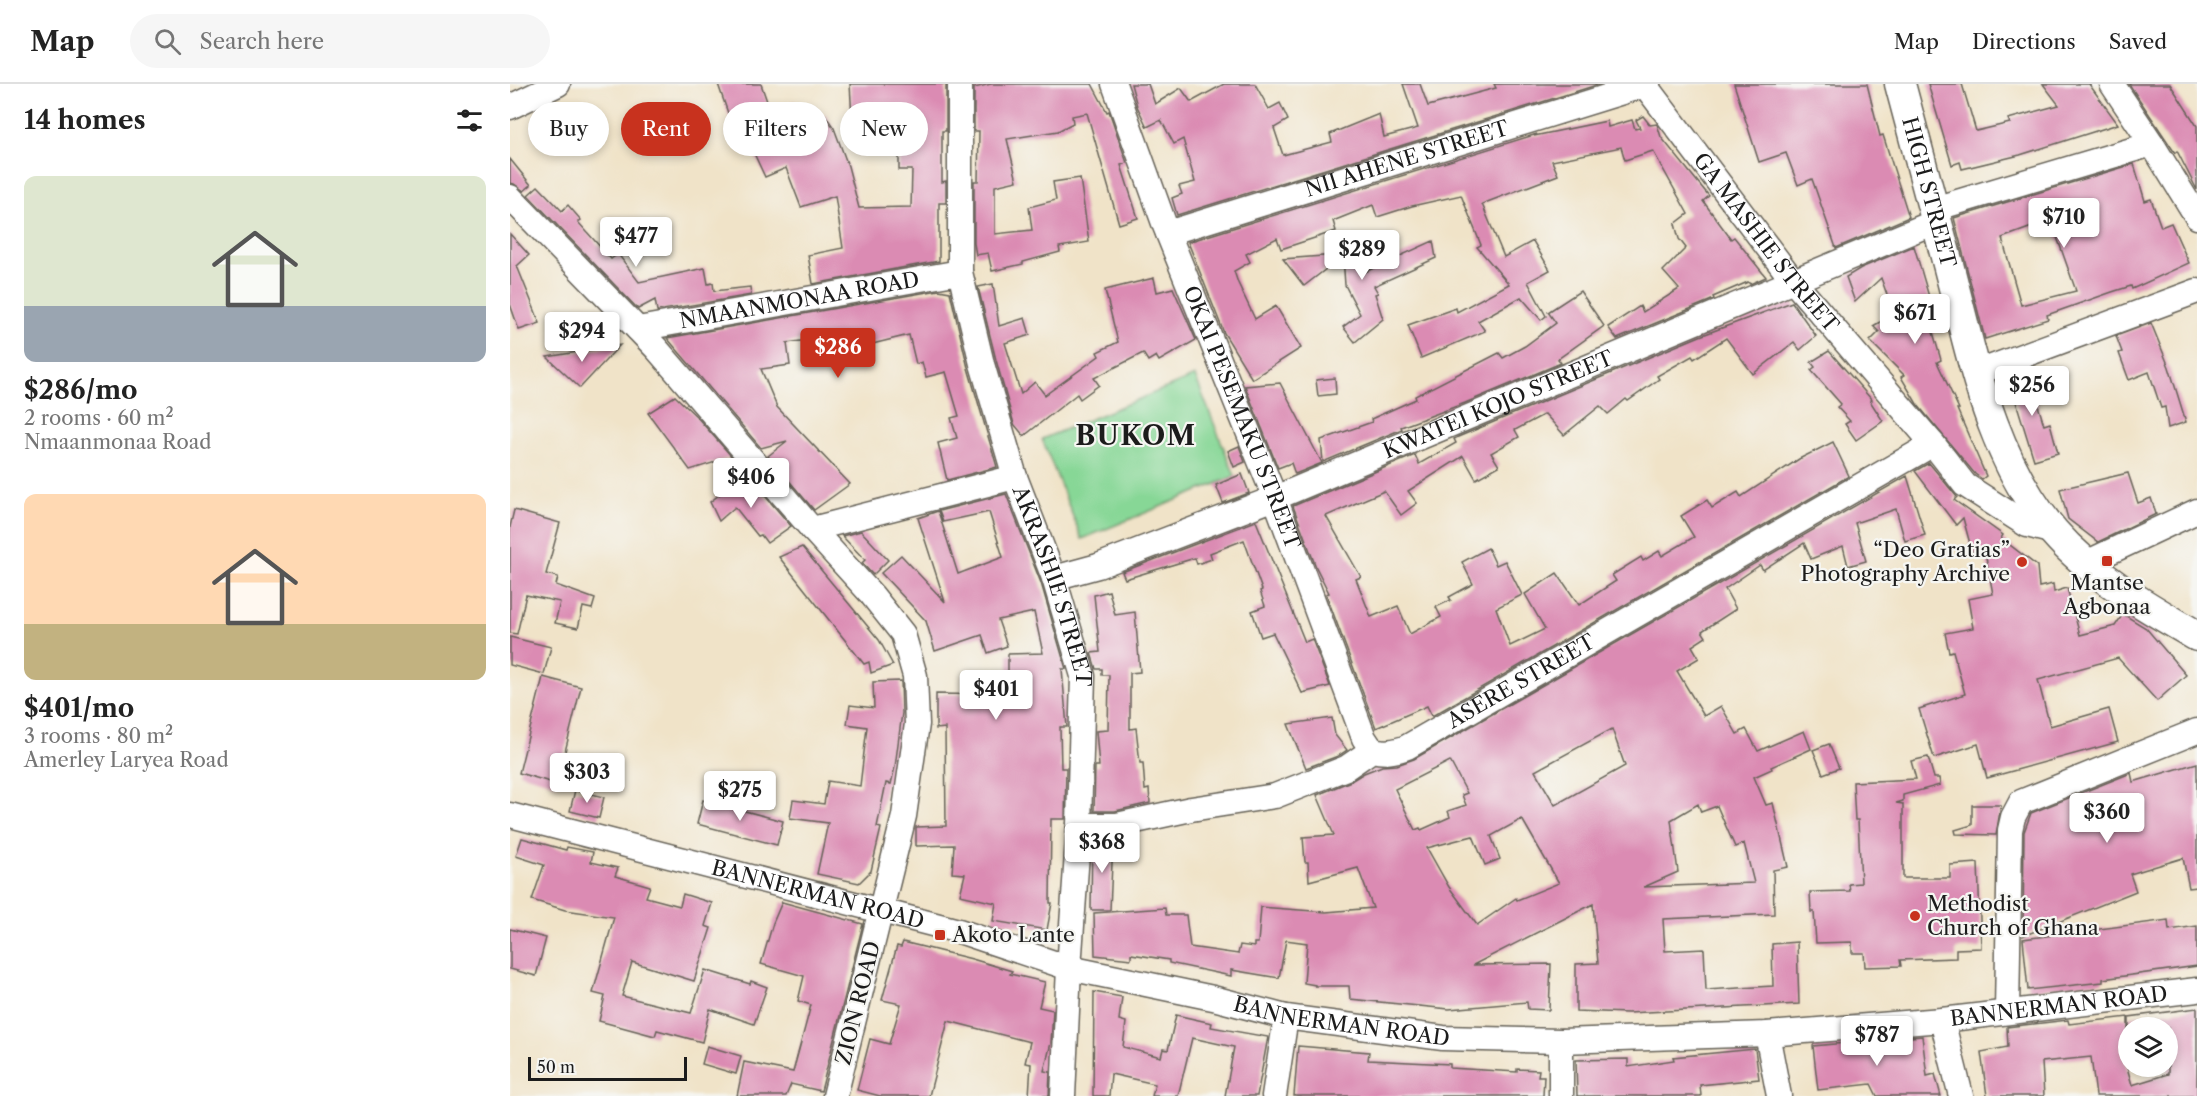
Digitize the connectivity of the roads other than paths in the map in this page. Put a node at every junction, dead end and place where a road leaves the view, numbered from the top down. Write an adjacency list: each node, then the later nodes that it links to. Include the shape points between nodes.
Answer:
1 (558, 84): 7 (street)
2 (960, 84): 13 (street, AKRASHIE STREET)
3 (1114, 84): 12 (street, OKAI PESEMAKU STREET)
4 (1645, 84): 12 (street, NII AHENE STREET); 14 (street, GA MASHIE STREET)
5 (1899, 84): 10 (main road, HIGH STREET)
6 (2112, 84): 8 (street)
7 (510, 107)
8 (2152, 144): 10 (street, KWATEI KOJO STREET); 11 (street)
9 (510, 197): 16 (street, ZION ROAD)
10 (1935, 215): 14 (street, KWATEI KOJO STREET); 17 (main road, HIGH STREET)
11 (2197, 217)
12 (1168, 233): 20 (street, OKAI PESEMAKU STREET)
13 (960, 272): 16 (street, NMAANMONAA ROAD); 19 (street, AKRASHIE STREET)
14 (1794, 282): 18 (street, GA MASHIE STREET); 20 (street, KWATEI KOJO STREET)
15 (2197, 291): 17 (street)
16 (638, 329): 22 (street, ZION ROAD)
17 (1977, 373): 23 (main road, HIGH STREET, via 1995,432 2024,488)
18 (1933, 444): 23 (street, GA MASHIE STREET, via 1965,485 2027,525); 28 (street, ASERE STREET, via 1407,747 1396,752)
19 (1015, 477): 22 (street); 25 (street, AKRASHIE STREET)
20 (1275, 498): 25 (street, KWATEI KOJO STREET, via 1098,566); 28 (street, OKAI PESEMAKU STREET, via 1364,738)
21 (2197, 511): 24 (street)
22 (812, 529): 31 (street, ZION ROAD, via 903,634 915,676 917,724 908,793)
23 (2054, 532): 24 (main road, HIGH STREET)
24 (2086, 563): 26 (main road, HIGH STREET)
25 (1054, 578): 30 (street, AKRASHIE STREET, via 1083,676)
26 (2197, 636)
27 (2197, 731): 34 (street, via 2021,802 2010,830)
28 (1372, 750): 30 (street, via 1346,768 1275,796 1117,825)
29 (510, 815): 31 (street, BANNERMAN ROAD)
30 (1079, 825): 32 (street, AKRASHIE STREET)
31 (882, 910): 32 (street, BANNERMAN ROAD); 39 (street, ZION ROAD)
32 (1069, 968): 35 (street, BANNERMAN ROAD); 40 (street, AKRASHIE STREET)
33 (2197, 990): 34 (street, BANNERMAN ROAD)
34 (2007, 1012): 36 (street, BANNERMAN ROAD)
35 (1286, 1017): 38 (street, BANNERMAN ROAD, via 1443,1038); 41 (street)
36 (1942, 1020): 37 (street, BANNERMAN ROAD); 44 (street)
37 (1767, 1034): 38 (street, BANNERMAN ROAD); 43 (street)
38 (1561, 1041): 42 (street)
39 (834, 1096)
40 (1063, 1096)
41 (1274, 1096)
42 (1562, 1096)
43 (1779, 1096)
44 (1961, 1096)

